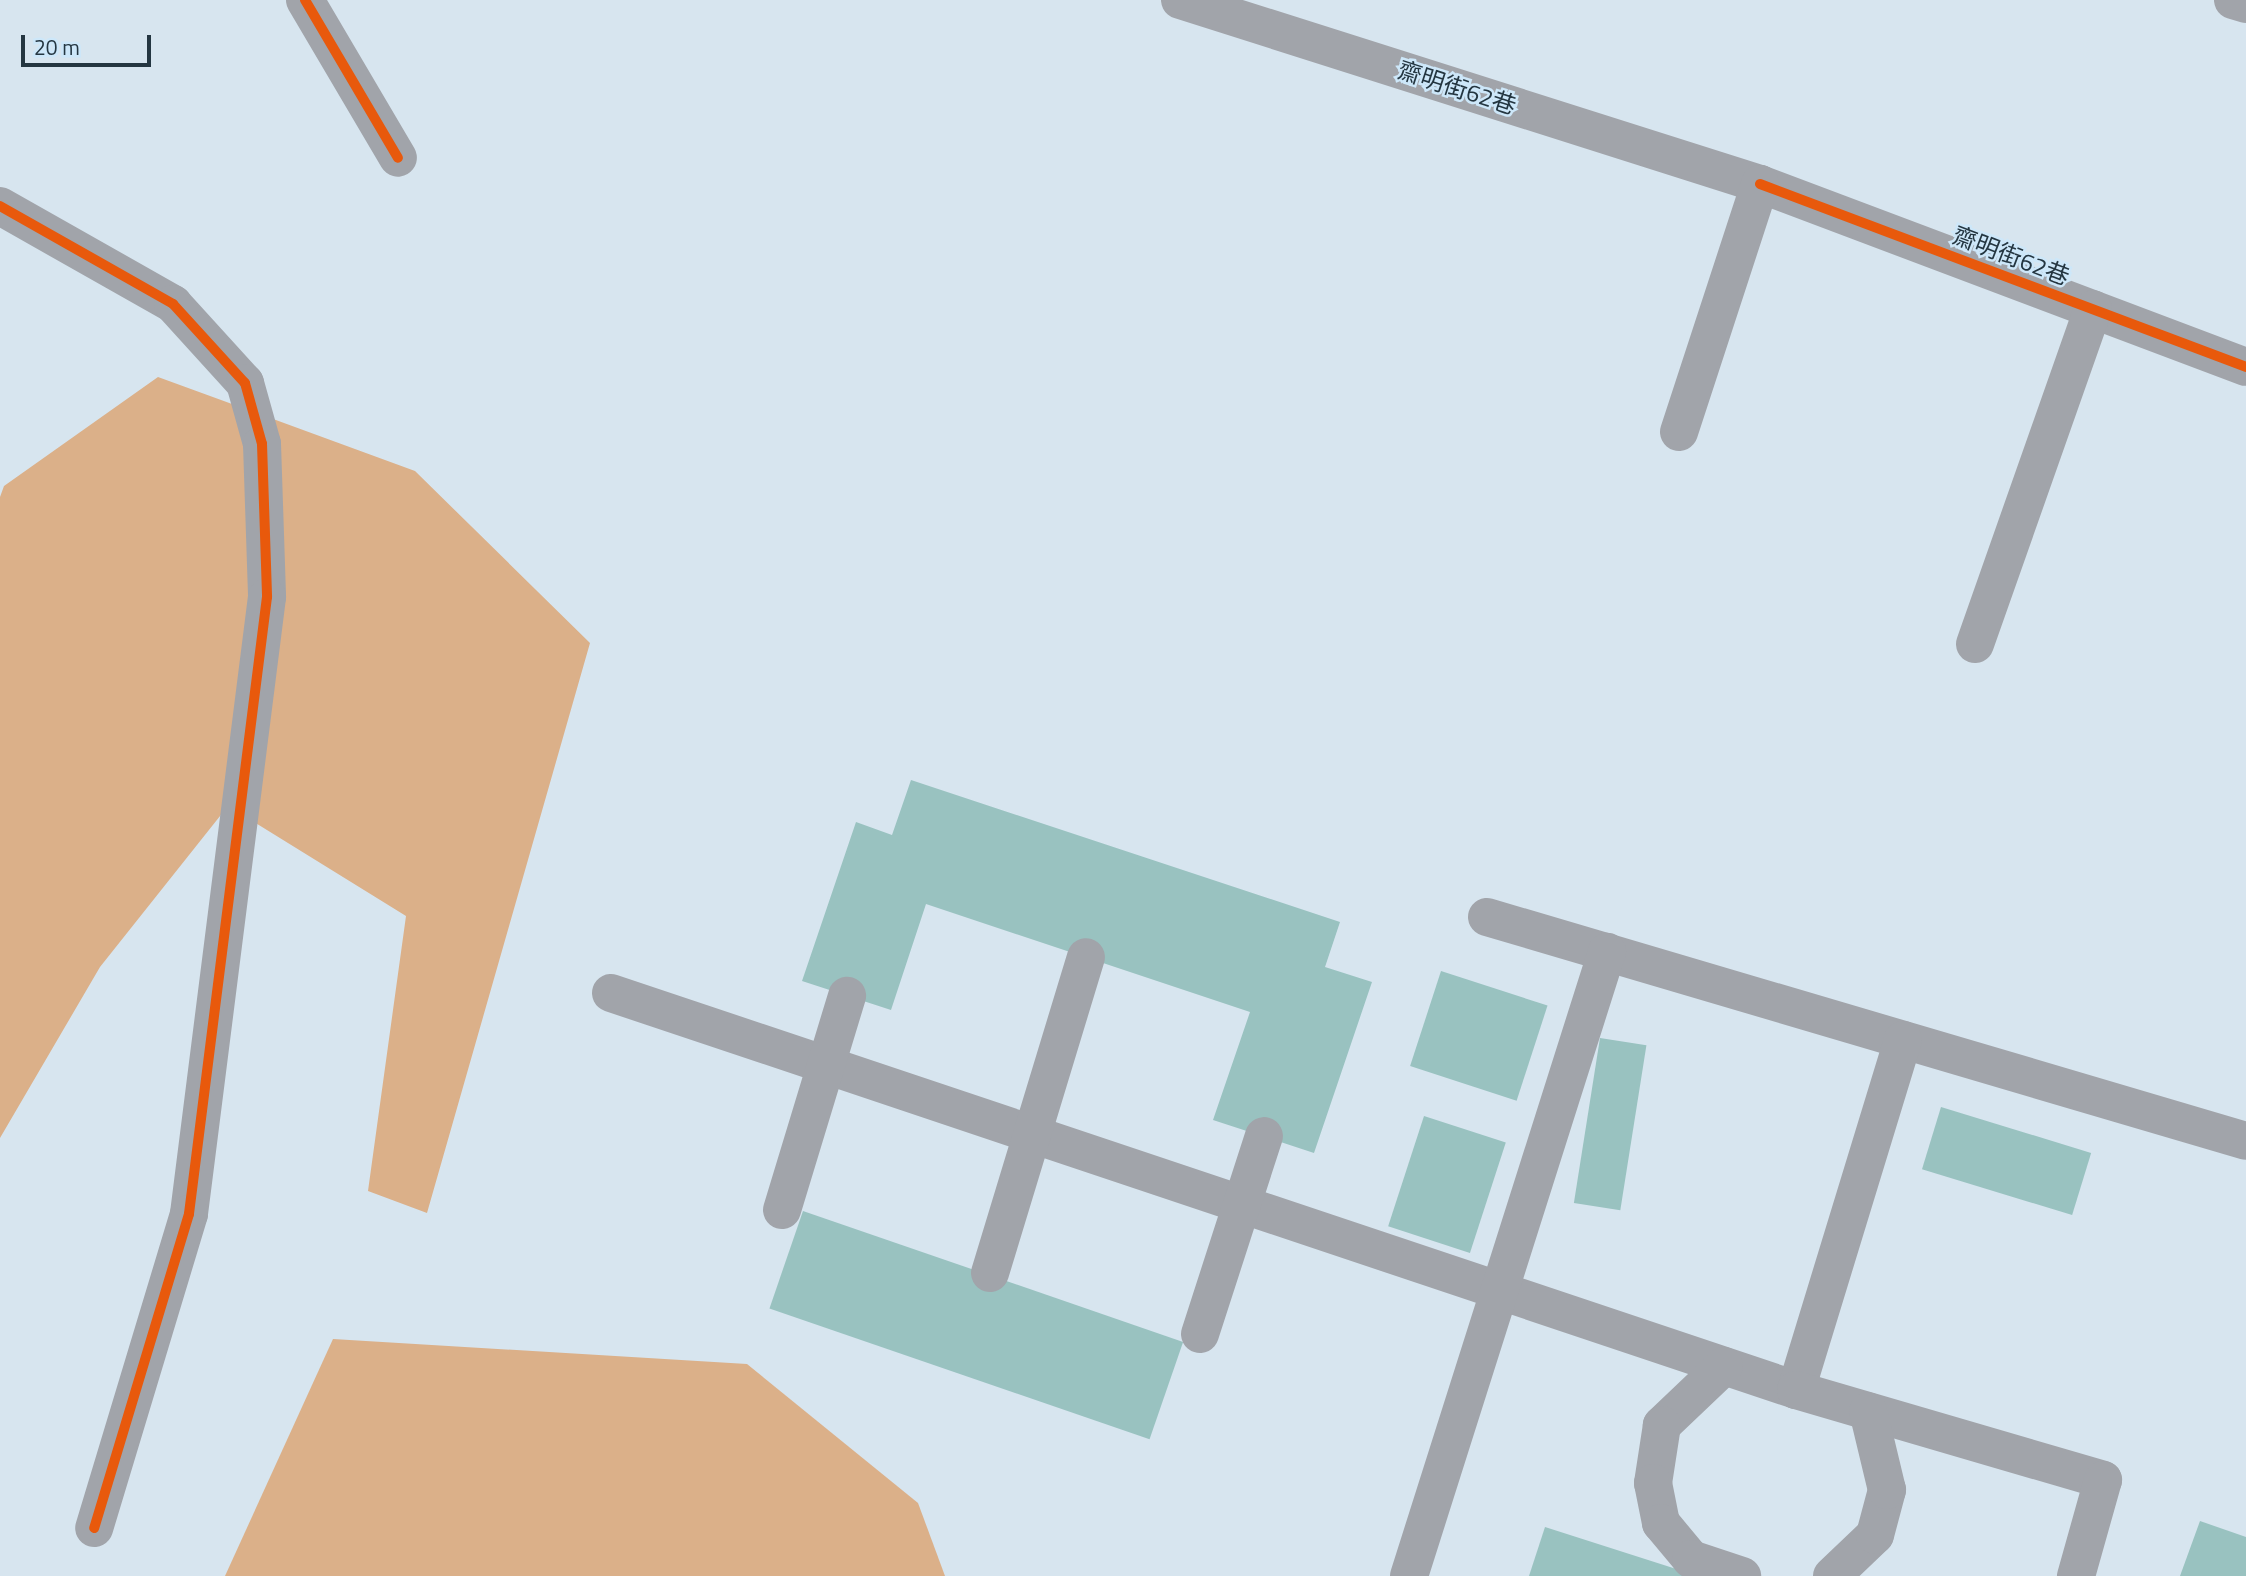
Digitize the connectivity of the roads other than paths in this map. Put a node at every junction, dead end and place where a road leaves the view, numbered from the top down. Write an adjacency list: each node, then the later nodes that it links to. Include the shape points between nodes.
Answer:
1 (305, 0): 5 (street)
2 (1180, 0): 6 (street, 齋明街62巷)
3 (2233, 0): 4 (street)
4 (2246, 4)
5 (398, 158)
6 (1760, 184): 8 (street, 齋明街62巷); 10 (street)
7 (0, 206): 30 (street, via 173,304 244,383 261,444 267,597 189,1214)
8 (2093, 309): 9 (street, 齋明街62巷); 11 (street)
9 (2246, 367)
10 (1679, 432)
11 (1975, 644)
12 (1487, 917): 13 (street)
13 (1606, 953): 17 (street); 25 (street)
14 (1086, 957): 19 (street)
15 (611, 993): 18 (street)
16 (847, 996): 18 (street)
17 (1903, 1040): 21 (street); 28 (street)
18 (827, 1065): 19 (street); 23 (street)
19 (1030, 1133): 22 (street); 24 (street)
20 (1264, 1136): 22 (street)
21 (2246, 1140)
22 (1241, 1202): 25 (street); 26 (street)
23 (782, 1210)
24 (990, 1273)
25 (1500, 1291): 27 (street); 31 (street)
26 (1200, 1334)
27 (1724, 1366): 28 (street); 32 (street, via 1662,1425 1653,1483 1661,1523 1691,1559)
28 (1796, 1390): 29 (street)
29 (1868, 1411): 33 (street, via 1887,1490 1875,1535); 34 (street, via 2104,1480)
30 (94, 1528)
31 (1409, 1576)
32 (1742, 1576)
33 (1832, 1576)
34 (2076, 1576)

